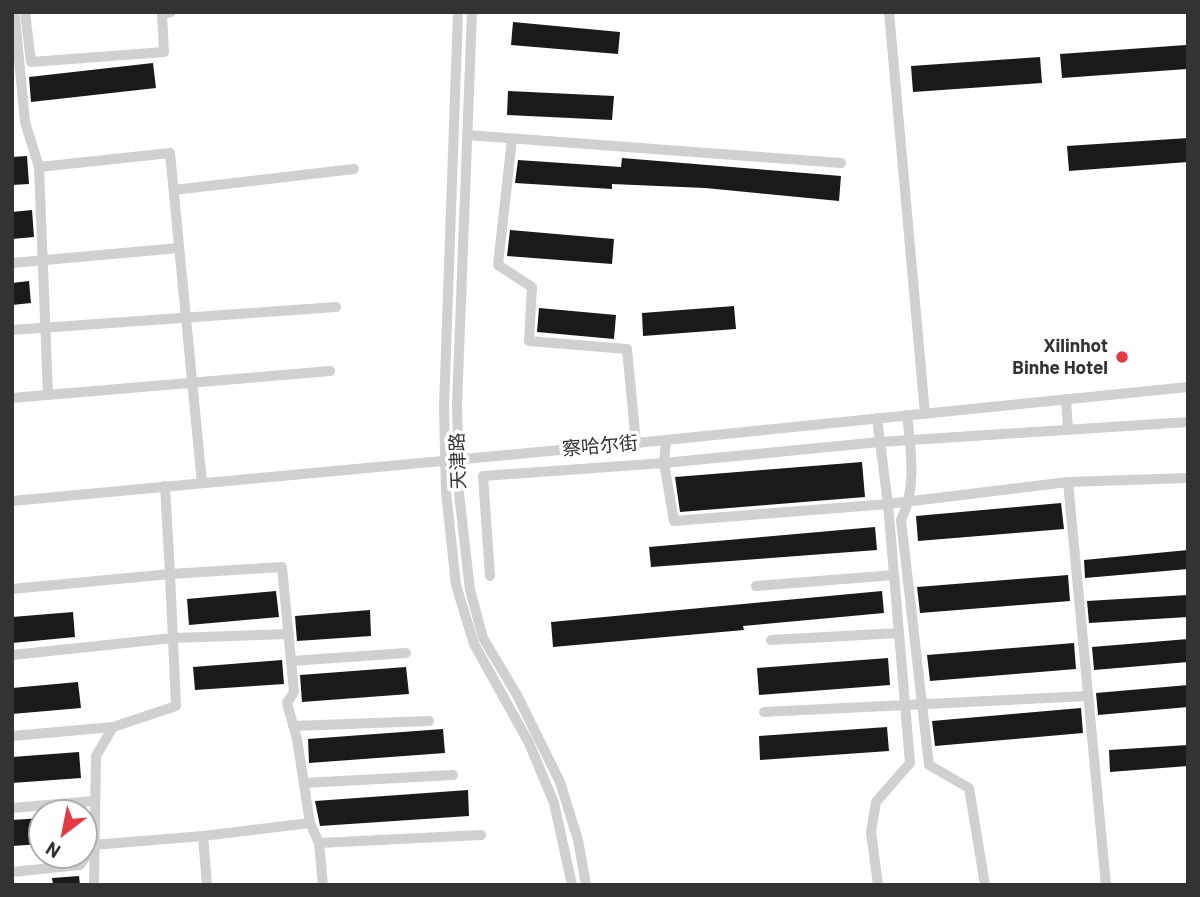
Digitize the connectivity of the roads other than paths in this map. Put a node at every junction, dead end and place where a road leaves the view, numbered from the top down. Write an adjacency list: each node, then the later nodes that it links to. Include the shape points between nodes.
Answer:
1 (25, 12): 2 (street, via 31,62 164,52 162,14)
2 (171, 12)
3 (458, 12): 36 (street, 天津路)
4 (472, 12): 7 (street, 天津路)
5 (889, 12): 26 (street)
6 (12, 17): 10 (street, via 25,122)
7 (467, 135): 8 (street); 35 (street, 天津路)
8 (512, 139): 9 (street); 34 (street, via 498,265 532,287 528,341 628,349)
9 (841, 163)
10 (39, 167): 12 (street, via 170,153); 14 (street)
11 (354, 169): 12 (street)
12 (174, 190): 13 (street)
13 (179, 248): 14 (street); 17 (street)
14 (41, 260): 15 (street); 18 (street)
15 (12, 263)
16 (336, 307): 17 (street)
17 (186, 320): 18 (street); 21 (street)
18 (43, 328): 19 (street); 23 (street)
19 (12, 330)
20 (330, 371): 21 (street)
21 (192, 382): 23 (street); 40 (street)
22 (1188, 387): 25 (street, 察哈尔街)
23 (48, 395): 24 (street)
24 (12, 398)
25 (1066, 399): 26 (street, 察哈尔街); 30 (street)
26 (925, 414): 27 (street, 察哈尔街)
27 (907, 415): 28 (street, 察哈尔街); 32 (street)
28 (877, 418): 31 (street, 察哈尔街); 33 (street)
29 (1188, 422): 30 (street)
30 (1068, 430): 32 (street)
31 (666, 440): 34 (street, 察哈尔街); 37 (street)
32 (910, 441): 33 (street); 43 (street)
33 (880, 442): 37 (street); 44 (street)
34 (636, 443): 35 (street, 察哈尔街)
35 (458, 458): 36 (street, 察哈尔街); 78 (street, 天津路, via 470,590 483,638 560,782)
36 (445, 460): 40 (street, 察哈尔街); 77 (street, 天津路, via 456,585 474,644 529,743 554,803)
37 (664, 463): 44 (street, via 674,521); 47 (street, via 483,476)
38 (1188, 478): 39 (street)
39 (1068, 482): 43 (street); 57 (street)
40 (202, 483): 41 (street, 察哈尔街)
41 (165, 486): 42 (street, 察哈尔街); 45 (street)
42 (12, 501)
43 (910, 502): 44 (street); 58 (street, via 901,520)
44 (888, 504): 46 (street)
45 (170, 574): 49 (street); 51 (street, via 282,567); 52 (street)
46 (894, 575): 48 (street); 50 (street)
47 (490, 576)
48 (756, 586)
49 (12, 589)
50 (899, 632): 53 (street); 59 (street)
51 (289, 634): 52 (street); 56 (street)
52 (173, 638): 55 (street); 63 (street, via 176,706)
53 (771, 640)
54 (406, 653): 56 (street)
55 (12, 655)
56 (291, 661): 62 (street, via 294,692 287,703)
57 (1088, 696): 58 (street); 81 (street)
58 (922, 704): 59 (street); 80 (street, via 929,765 969,788)
59 (905, 705): 60 (street); 79 (street, via 910,764 876,802 871,832)
60 (764, 712)
61 (429, 721): 62 (street)
62 (293, 726): 66 (street)
63 (113, 727): 64 (street); 67 (street, via 96,756)
64 (12, 736)
65 (453, 775): 66 (street)
66 (304, 783): 68 (street)
67 (95, 799)
68 (310, 823): 70 (street); 71 (street)
69 (481, 835): 71 (street)
70 (203, 836): 72 (street); 75 (street)
71 (319, 844): 76 (street)
72 (98, 845)
73 (41, 869): 74 (street)
74 (12, 872)
75 (206, 885)
76 (322, 885)
77 (572, 885)
78 (586, 885)
79 (878, 885)
80 (985, 885)
81 (1106, 885)

